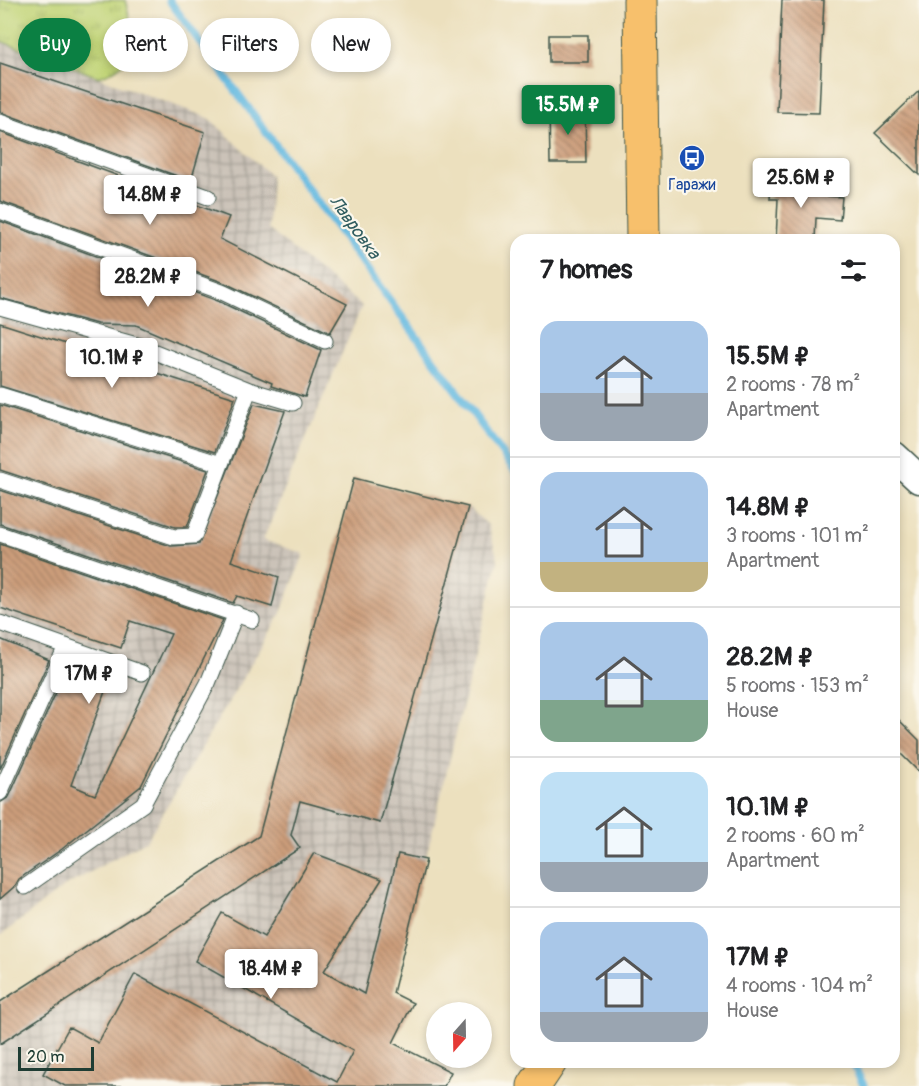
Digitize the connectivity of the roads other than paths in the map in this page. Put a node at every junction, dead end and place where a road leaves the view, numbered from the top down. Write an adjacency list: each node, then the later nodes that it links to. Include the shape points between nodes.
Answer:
1 (640, 0): 5 (highway)
2 (0, 122): 3 (lane)
3 (208, 197)
4 (0, 211): 7 (lane, via 222,292)
5 (643, 234)
6 (0, 307): 8 (lane, via 140,346)
7 (325, 341)
8 (249, 390): 10 (lane); 12 (lane)
9 (0, 395): 12 (lane)
10 (293, 403)
11 (900, 462): 13 (street)
12 (221, 464): 14 (lane, via 194,536 174,537)
13 (919, 479)
14 (0, 480)
15 (0, 534): 16 (lane)
16 (236, 614): 17 (lane); 22 (lane, via 208,683 142,804)
17 (252, 620)
18 (0, 624): 19 (lane)
19 (66, 646): 20 (lane); 21 (lane)
20 (142, 673)
21 (0, 793)
22 (25, 887)
23 (545, 1068): 24 (highway)
24 (534, 1086)

